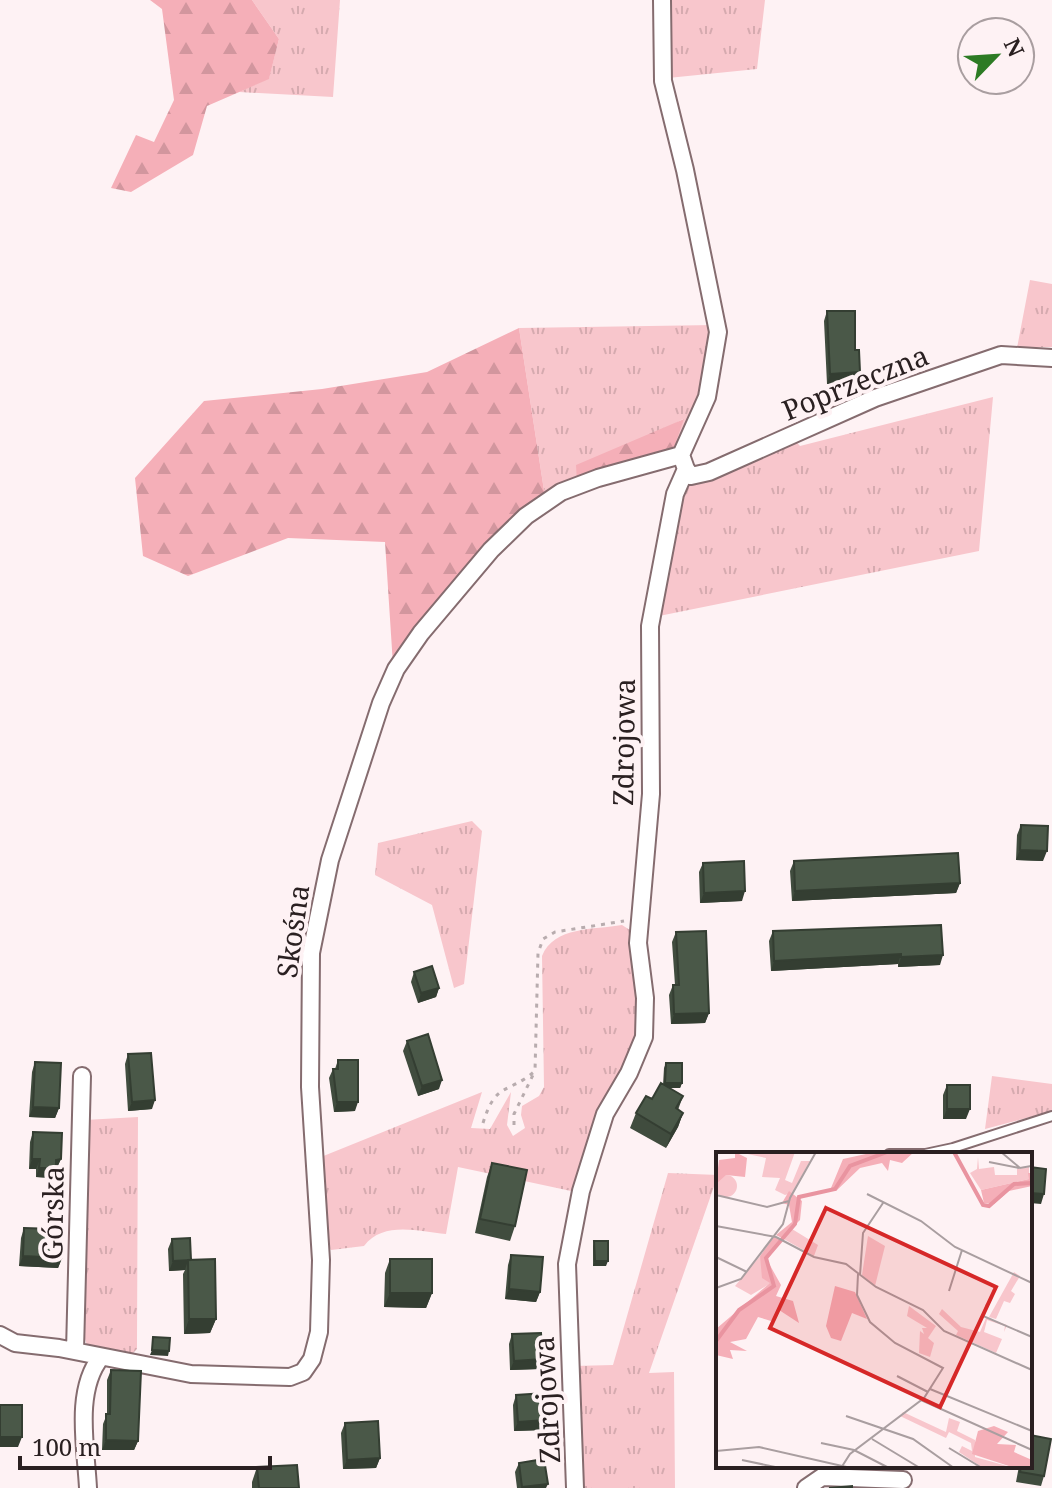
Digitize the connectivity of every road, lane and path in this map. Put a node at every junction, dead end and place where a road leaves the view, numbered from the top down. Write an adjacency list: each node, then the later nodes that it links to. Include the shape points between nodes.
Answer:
1 (662, 0): 3 (street, Zdrojowa, via 663,81 718,332 707,397)
2 (1052, 358): 3 (street, Poprzeczna, via 1001,355 875,398 709,472 691,476)
3 (684, 462): 4 (street, Zdrojowa, via 650,626 651,794); 13 (street, Skośna, via 598,478 561,492 526,516 421,633 381,703 330,860 311,953 310,1087 321,1260 319,1332 312,1359 303,1372 290,1377 256,1377 191,1374)
4 (640, 918): 5 (path, via 555,932 543,939 538,953); 16 (street, Zdrojowa, via 644,1037 605,1114 581,1191 567,1264)
5 (535, 1071): 8 (path, via 490,1100); 9 (path)
6 (82, 1076): 12 (street, Górska)
7 (1052, 1116): 10 (lane)
8 (483, 1123)
9 (514, 1125)
10 (934, 1152)
11 (0, 1335): 12 (street, Skośna, via 15,1343)
12 (75, 1351): 13 (street, Skośna)
13 (101, 1357): 15 (street, via 90,1371 84,1408)
14 (903, 1480): 17 (street, via 822,1477)
15 (88, 1488)
16 (575, 1488)
17 (806, 1488)

